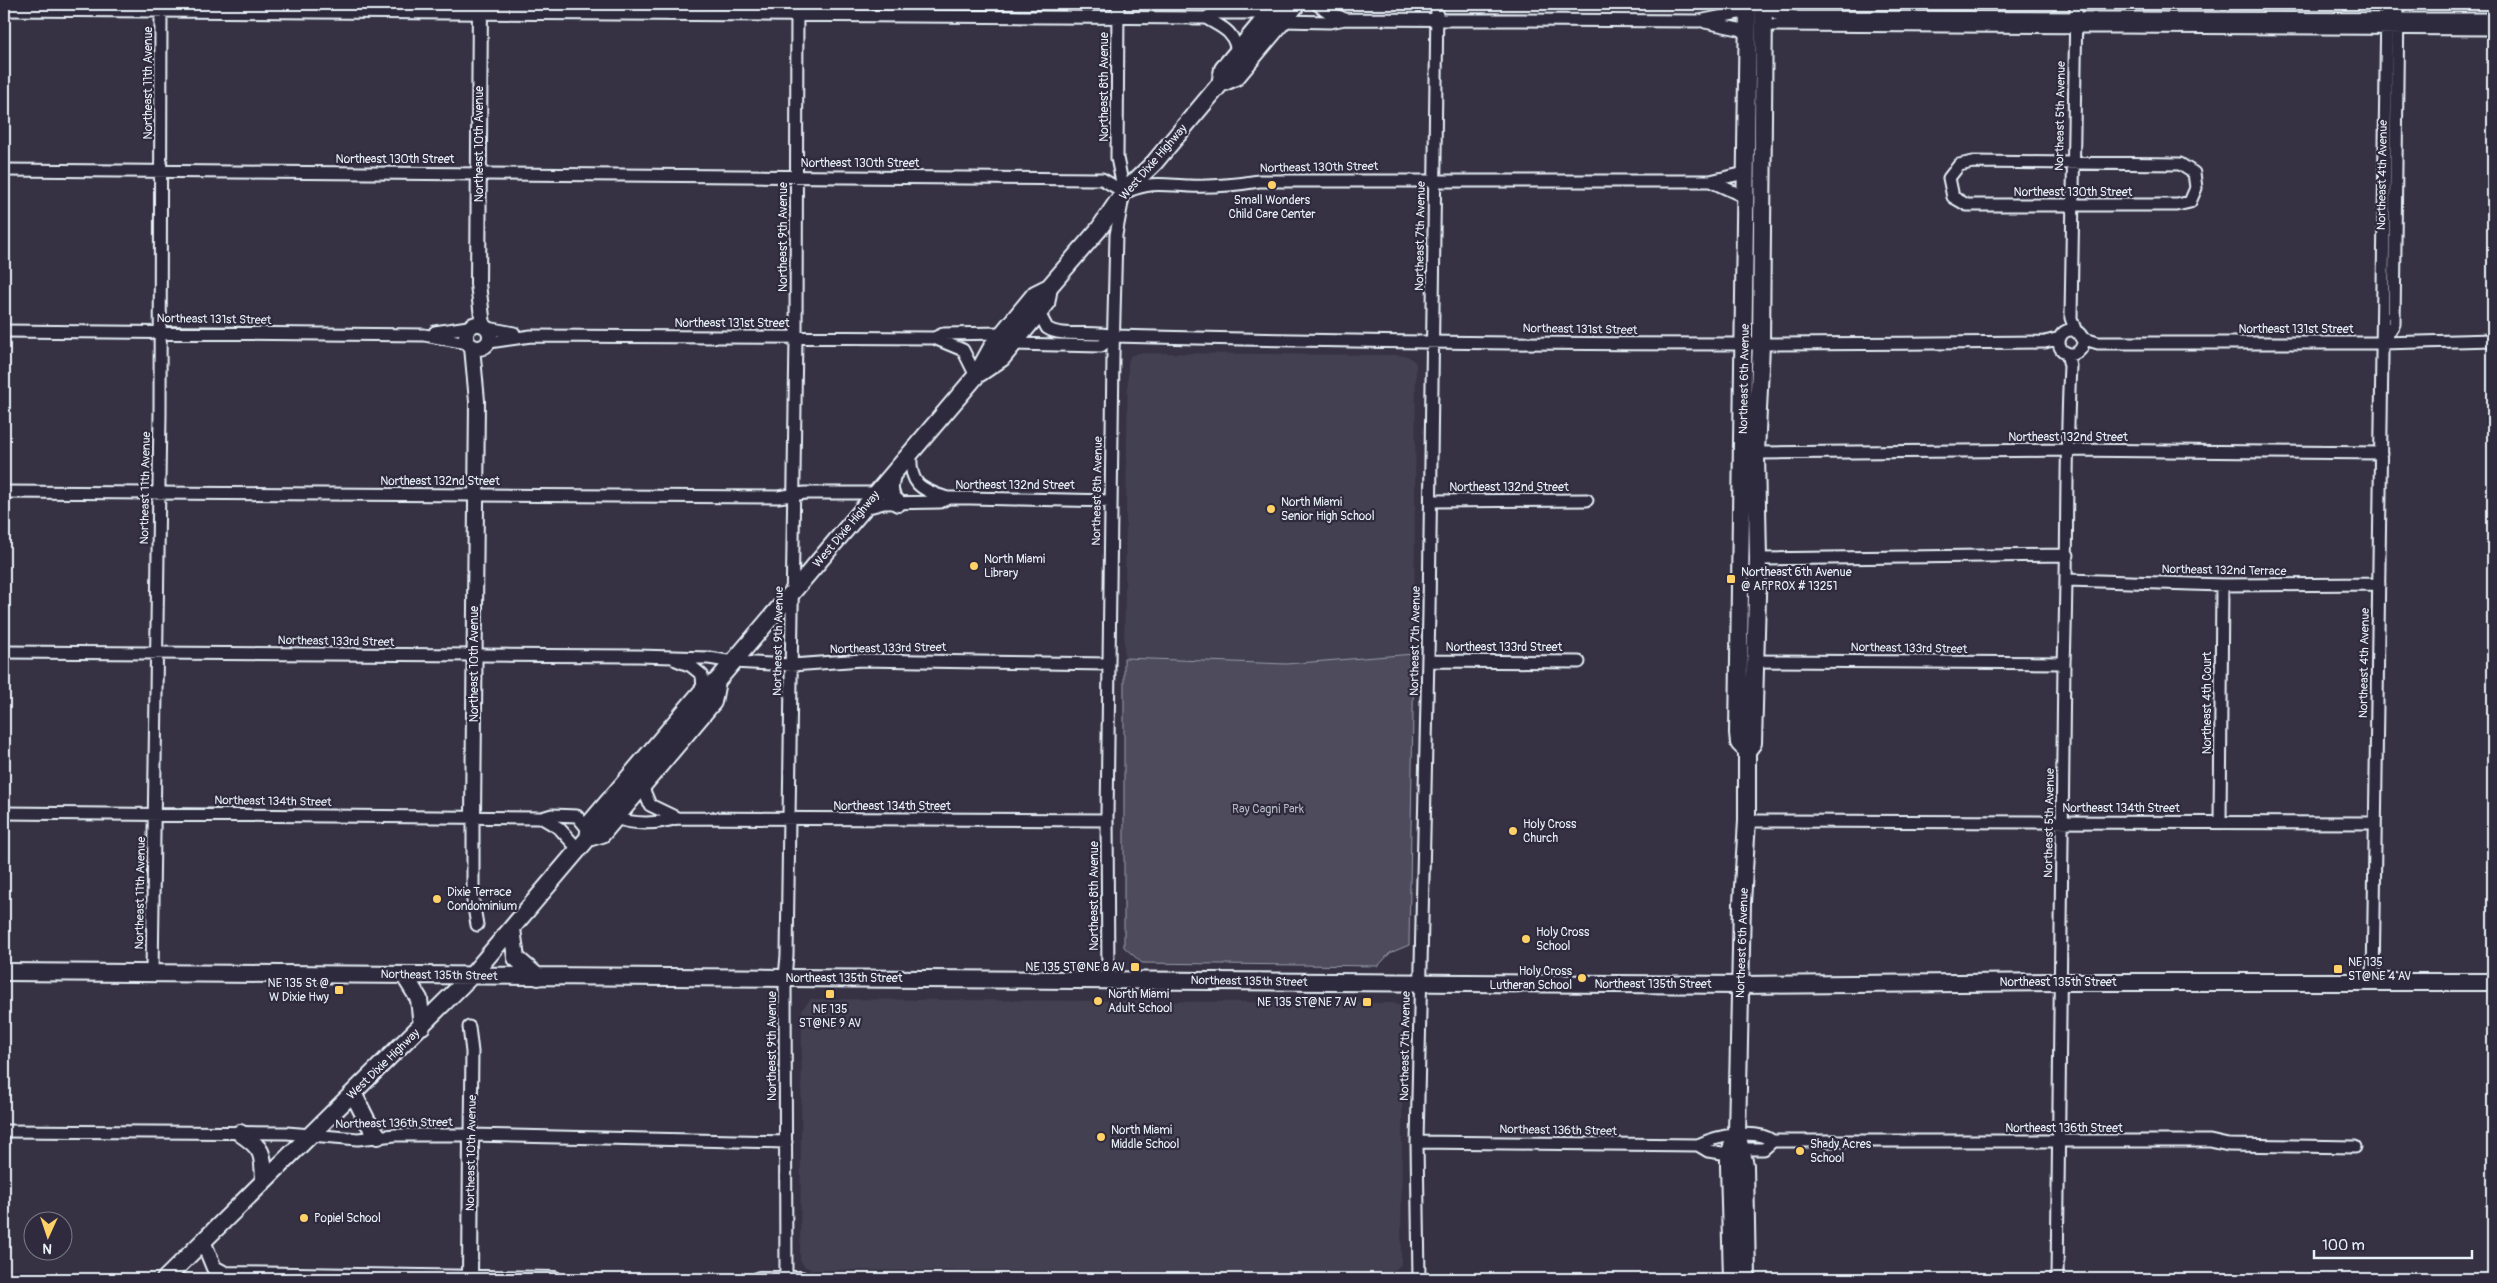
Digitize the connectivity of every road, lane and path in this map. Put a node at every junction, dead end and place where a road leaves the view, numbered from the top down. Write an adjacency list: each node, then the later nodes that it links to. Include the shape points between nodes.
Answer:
1 (1118, 4): 15 (street, Northeast 8th Avenue)
2 (1297, 4): 14 (main road, West Dixie Highway)
3 (1317, 4): 17 (street)
4 (1437, 4): 18 (street, Northeast 7th Avenue)
5 (2076, 4): 21 (street, Northeast 5th Avenue)
6 (2387, 4): 22 (street, Northeast 4th Avenue)
7 (2398, 4): 22 (street, Northeast 4th Avenue)
8 (1756, 6): 20 (street); 21 (street, via 1797,17); 23 (main road); 25 (main road, Northeast 6th Avenue); 27 (main road, via 1756,28)
9 (58, 7): 10 (street); 12 (street)
10 (161, 7): 11 (street); 31 (street, Northeast 11th Avenue)
11 (480, 8): 13 (street); 33 (street, Northeast 10th Avenue)
12 (4, 10)
13 (797, 10): 15 (street); 34 (street, Northeast 9th Avenue)
14 (1276, 13): 16 (street, via 1214,13); 17 (street, via 1330,22); 26 (main road, West Dixie Highway); 28 (main road, West Dixie Highway, via 1236,76)
15 (1118, 18): 16 (street); 37 (street, Northeast 8th Avenue, via 1117,158)
16 (1206, 18): 26 (street, via 1229,31 1236,42)
17 (1345, 19): 18 (street)
18 (1436, 19): 20 (street); 35 (street, Northeast 7th Avenue)
19 (2493, 19): 22 (street)
20 (1699, 21): 25 (street)
21 (2075, 22): 22 (street); 23 (street); 29 (street, Northeast 5th Avenue)
22 (2392, 23): 24 (street); 52 (street, Northeast 4th Avenue, via 2394,324)
23 (1764, 25): 27 (main road, Northeast 6th Avenue)
24 (2493, 28)
25 (1748, 31): 32 (main road, Northeast 6th Avenue)
26 (1236, 52): 28 (main road, West Dixie Highway, via 1223,69)
27 (1763, 63): 53 (main road, Northeast 6th Avenue, via 1764,112)
28 (1220, 84): 37 (main road, West Dixie Highway, via 1154,163)
29 (2073, 164): 39 (street, Northeast 5th Avenue); 39 (street, Northeast 130th Street, via 2180,164 2194,173 2197,184 2193,199 2184,204); 39 (street, Northeast 130th Street, via 1964,163 1954,169 1949,182 1953,197 1967,205)
30 (4, 170): 31 (street, Northeast 130th Street)
31 (161, 172): 33 (street, Northeast 130th Street); 43 (street, Northeast 11th Avenue)
32 (1745, 172): 36 (street, Northeast 130th Street); 38 (main road, Northeast 6th Avenue)
33 (479, 174): 34 (street, Northeast 130th Street); 44 (street, Northeast 10th Avenue)
34 (797, 177): 37 (street, Northeast 130th Street, via 1102,179); 46 (street, Northeast 9th Avenue)
35 (1435, 181): 36 (street, Northeast 130th Street); 37 (street, Northeast 130th Street, via 1286,180 1227,186 1159,182); 50 (street, Northeast 7th Avenue)
36 (1710, 181): 38 (street, Northeast 130th Street)
37 (1124, 192): 40 (main road, West Dixie Highway, via 1099,230); 45 (street, Northeast 8th Avenue, via 1116,235)
38 (1745, 198): 53 (main road, Northeast 6th Avenue)
39 (2073, 206): 51 (street, Northeast 5th Avenue)
40 (1049, 288): 41 (main road, West Dixie Highway, via 1046,304); 48 (main road, West Dixie Highway, via 1036,294)
41 (1039, 313): 45 (street, Northeast 131st Street, via 1047,328 1053,331 1102,332); 48 (main road, West Dixie Highway)
42 (4, 332): 43 (street, Northeast 131st Street)
43 (160, 332): 44 (street, Northeast 131st Street); 61 (street, Northeast 11th Avenue)
44 (478, 335): 46 (street, Northeast 131st Street); 64 (street, Northeast 10th Avenue)
45 (1114, 336): 48 (street, Northeast 131st Street, via 1101,346); 50 (street, Northeast 131st Street); 67 (street, Northeast 8th Avenue)
46 (796, 337): 47 (street, Northeast 131st Street); 63 (street, Northeast 9th Avenue)
47 (934, 338): 48 (street, Northeast 131st Street, via 943,334); 54 (street, Northeast 131st Street, via 962,350)
48 (1008, 338): 54 (main road, West Dixie Highway, via 1002,358)
49 (2493, 340): 52 (street, Northeast 131st Street)
50 (1431, 341): 53 (street, Northeast 131st Street); 68 (street, Northeast 7th Avenue)
51 (2071, 343): 52 (street, Northeast 131st Street); 53 (street, Northeast 131st Street); 55 (street, Northeast 5th Avenue)
52 (2382, 343): 58 (street, Northeast 4th Avenue)
53 (1752, 345): 57 (main road, Northeast 6th Avenue); 77 (main road, Northeast 6th Avenue)
54 (976, 376): 56 (main road, West Dixie Highway)
55 (2066, 450): 57 (street, Northeast 132nd Street); 58 (street, Northeast 132nd Street); 71 (street, Northeast 5th Avenue)
56 (911, 452): 59 (main road, West Dixie Highway); 65 (street, Northeast 132nd Street, via 912,472 917,484 928,492)
57 (1756, 453): 72 (main road, Northeast 6th Avenue)
58 (2381, 453): 74 (street, Northeast 4th Avenue)
59 (892, 475): 62 (main road, West Dixie Highway); 69 (main road, via 891,495)
60 (4, 492): 61 (street, Northeast 132nd Street)
61 (159, 493): 64 (street, Northeast 132nd Street); 79 (street, Northeast 11th Avenue)
62 (876, 493): 63 (street, Northeast 132nd Street); 70 (main road, West Dixie Highway)
63 (794, 494): 64 (street, Northeast 132nd Street, via 778,498); 76 (street, Northeast 9th Avenue)
64 (476, 495): 80 (street, Northeast 10th Avenue)
65 (948, 498): 67 (street, Northeast 132nd Street); 69 (street, Northeast 132nd Street, via 940,502)
66 (1587, 500): 68 (street, Northeast 132nd Street)
67 (1111, 501): 87 (street, Northeast 8th Avenue)
68 (1431, 501): 82 (street, Northeast 7th Avenue)
69 (898, 502): 70 (street, Northeast 132nd Street)
70 (864, 508): 76 (main road, West Dixie Highway)
71 (2068, 556): 72 (street); 73 (street, Northeast 5th Avenue)
72 (1758, 559): 83 (main road, Northeast 6th Avenue)
73 (2068, 580): 75 (street, Northeast 132nd Terrace); 86 (street, Northeast 5th Avenue)
74 (2379, 584): 75 (street, Northeast 132nd Terrace); 104 (street, Northeast 4th Avenue)
75 (2222, 585): 103 (street, Northeast 4th Court)
76 (792, 592): 84 (main road, West Dixie Highway); 88 (street, Northeast 9th Avenue)
77 (1739, 633): 83 (main road); 91 (main road, Northeast 6th Avenue, via 1738,742)
78 (4, 652): 79 (street, Northeast 133rd Street)
79 (156, 652): 80 (street, Northeast 133rd Street); 94 (street, Northeast 11th Avenue)
80 (473, 656): 81 (street, Northeast 133rd Street); 95 (street, Northeast 10th Avenue)
81 (668, 657): 84 (street, Northeast 133rd Street); 90 (street, Northeast 133rd Street, via 702,675)
82 (1428, 661): 85 (street, Northeast 133rd Street); 117 (street, Northeast 7th Avenue)
83 (1754, 661): 86 (street, Northeast 133rd Street); 91 (main road, Northeast 6th Avenue, via 1752,743)
84 (733, 662): 88 (street, Northeast 133rd Street); 89 (main road, West Dixie Highway)
85 (1579, 662)
86 (2064, 663): 102 (street, Northeast 5th Avenue)
87 (1108, 664): 88 (street, Northeast 133rd Street, via 862,660); 100 (street, Northeast 8th Avenue)
88 (792, 665): 99 (street, Northeast 9th Avenue)
89 (717, 681): 90 (main road, West Dixie Highway); 92 (main road, West Dixie Highway, via 713,702)
90 (703, 690): 105 (main road, West Dixie Highway, via 591,822)
91 (1747, 751): 101 (main road, Northeast 6th Avenue)
92 (642, 786): 97 (main road, West Dixie Highway); 98 (street, Northeast 134th Street, via 650,805)
93 (4, 813): 94 (street, Northeast 134th Street)
94 (155, 814): 95 (street, Northeast 134th Street); 109 (street, Northeast 11th Avenue)
95 (473, 817): 96 (street, Northeast 134th Street); 106 (street, Northeast 10th Avenue, via 473,901)
96 (542, 818): 105 (street); 105 (street, Northeast 134th Street, via 578,816 586,827)
97 (616, 818): 98 (street, Northeast 134th Street, via 635,823); 105 (main road, West Dixie Highway, via 602,834)
98 (677, 818): 99 (street, Northeast 134th Street)
99 (790, 819): 100 (street, Northeast 134th Street); 113 (street, Northeast 9th Avenue)
100 (1107, 820): 114 (street, Northeast 8th Avenue)
101 (1747, 821): 102 (street, Northeast 134th Street); 119 (main road, Northeast 6th Avenue)
102 (2062, 822): 103 (street, Northeast 134th Street); 115 (street, Northeast 5th Avenue)
103 (2220, 822): 104 (street, Northeast 134th Street)
104 (2375, 823): 118 (street, Northeast 4th Avenue)
105 (584, 844): 107 (main road, West Dixie Highway)
106 (478, 925)
107 (512, 929): 111 (main road, West Dixie Highway); 112 (main road, via 516,958)
108 (4, 972): 109 (main road, Northeast 135th Street)
109 (152, 973): 110 (main road, Northeast 135th Street)
110 (404, 974): 111 (main road, Northeast 135th Street); 120 (main road, via 419,999)
111 (472, 975): 112 (main road, Northeast 135th Street); 120 (main road, West Dixie Highway)
112 (538, 977): 113 (main road, Northeast 135th Street)
113 (785, 978): 114 (main road, Northeast 135th Street); 128 (street, Northeast 9th Avenue)
114 (1108, 979): 117 (main road, Northeast 135th Street)
115 (2060, 982): 118 (main road, Northeast 135th Street); 119 (main road, Northeast 135th Street); 131 (street, Northeast 5th Avenue)
116 (2493, 982): 118 (main road, Northeast 135th Street)
117 (1421, 983): 119 (main road, Northeast 135th Street); 129 (street, Northeast 7th Avenue)
118 (2373, 983)
119 (1740, 985): 133 (main road, Northeast 6th Avenue)
120 (422, 1026): 122 (main road, West Dixie Highway)
121 (469, 1027): 125 (street, Northeast 10th Avenue, via 472,1052)
122 (353, 1093): 126 (main road, West Dixie Highway); 127 (main road)
123 (4, 1132): 124 (street, Northeast 136th Street)
124 (240, 1133): 126 (street, Northeast 136th Street); 135 (main road, via 262,1152)
125 (471, 1135): 127 (street, Northeast 136th Street); 128 (street, Northeast 136th Street); 137 (street, Northeast 10th Avenue)
126 (310, 1136): 127 (street, Northeast 136th Street, via 358,1139); 135 (main road, West Dixie Highway)
127 (378, 1136)
128 (786, 1142): 141 (street, Northeast 9th Avenue)
129 (1417, 1142): 132 (street, Northeast 136th Street); 143 (street, Northeast 7th Avenue)
130 (1773, 1142): 131 (street, Northeast 136th Street); 133 (street, Northeast 136th Street, via 1768,1138); 133 (street, Northeast 136th Street, via 1764,1149)
131 (2058, 1142): 134 (street, Northeast 136th Street, via 2210,1141 2228,1145); 146 (street, Northeast 5th Avenue)
132 (1698, 1145): 133 (street, Northeast 136th Street, via 1708,1151); 133 (street, Northeast 136th Street, via 1710,1139)
133 (1736, 1146): 144 (main road, Northeast 6th Avenue); 145 (main road, Northeast 6th Avenue, via 1745,1165)
134 (2355, 1147)
135 (264, 1181): 136 (main road, West Dixie Highway)
136 (203, 1241): 137 (street, via 214,1268 225,1274); 138 (main road, West Dixie Highway)
137 (470, 1278): 139 (street)
138 (164, 1279)
139 (555, 1279)
140 (758, 1279): 141 (street)
141 (786, 1279): 142 (street)
142 (801, 1279)
143 (1419, 1279)
144 (1732, 1279)
145 (1747, 1279)
146 (2057, 1279)

